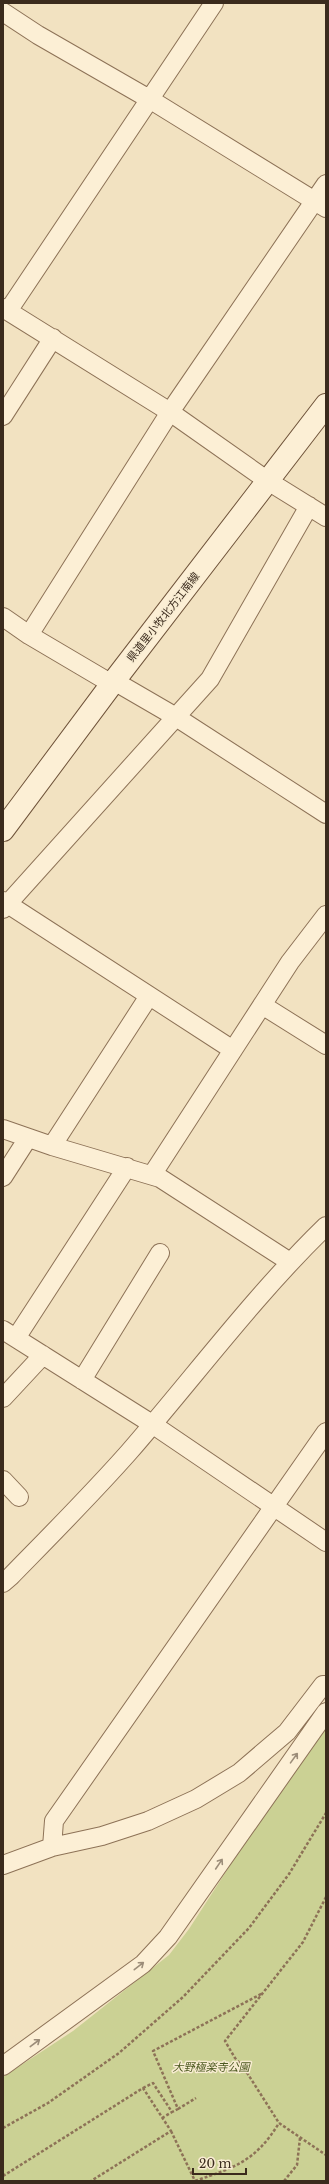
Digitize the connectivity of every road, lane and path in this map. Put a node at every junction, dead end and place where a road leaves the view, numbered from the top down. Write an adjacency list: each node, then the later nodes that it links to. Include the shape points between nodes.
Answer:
1 (214, 3): 3 (street)
2 (3, 12): 3 (street)
3 (151, 100): 5 (street); 6 (street)
4 (326, 184): 5 (street)
5 (321, 204): 9 (street)
6 (6, 310): 7 (street)
7 (53, 338): 9 (street); 10 (street)
8 (326, 405): 11 (main road, 県道里小牧北方江南線)
9 (170, 412): 11 (street); 15 (street)
10 (3, 416)
11 (268, 481): 12 (street); 16 (main road, 県道里小牧北方江南線)
12 (309, 506): 13 (street); 17 (street, via 210,679)
13 (326, 517)
14 (3, 617): 15 (street)
15 (29, 635): 16 (street)
16 (113, 683): 17 (street); 19 (main road, 県道里小牧北方江南線)
17 (176, 717): 18 (street); 20 (street)
18 (326, 814)
19 (3, 830)
20 (4, 905): 22 (street)
21 (326, 915): 23 (street, via 290,962)
22 (149, 996): 25 (street); 28 (street)
23 (262, 1005): 24 (street); 25 (street)
24 (326, 1045)
25 (233, 1050): 30 (street)
26 (3, 1129): 27 (street)
27 (28, 1138): 28 (street); 31 (street)
28 (52, 1146): 29 (street)
29 (127, 1167): 30 (street); 35 (street)
30 (152, 1175): 34 (street)
31 (3, 1177)
32 (326, 1226): 34 (street)
33 (160, 1253): 37 (street)
34 (290, 1262): 39 (street)
35 (10, 1334): 36 (street)
36 (43, 1355): 37 (street); 38 (street)
37 (82, 1380): 39 (street)
38 (3, 1398)
39 (152, 1424): 43 (street); 45 (street, via 128,1453)
40 (326, 1432): 43 (street)
41 (3, 1480): 42 (street)
42 (19, 1497)
43 (272, 1507): 44 (street); 49 (street, via 54,1821)
44 (326, 1542)
45 (3, 1583)
46 (326, 1685): 49 (street, via 323,1685 287,1732 239,1773 202,1795 142,1823 102,1836)
47 (326, 1712): 53 (street, one-way to 47, via 143,1964 168,1937)
48 (326, 1813): 60 (path, via 289,1874 249,1928 183,1997 119,2053 48,2103)
49 (52, 1847): 50 (street)
50 (3, 1865)
51 (326, 1897): 52 (path, via 303,1942)
52 (265, 1992): 56 (path, via 153,2051); 59 (path, via 225,2041)
53 (3, 2066)
54 (143, 2088): 57 (path, via 153,2083); 58 (path); 64 (path)
55 (196, 2098): 56 (path)
56 (178, 2108): 57 (path)
57 (172, 2112): 58 (path)
58 (162, 2118): 61 (path)
59 (278, 2123): 62 (path); 66 (path, via 267,2142 253,2156 233,2168)
60 (3, 2128)
61 (171, 2131): 65 (path); 66 (path)
62 (300, 2138): 63 (path); 67 (path, via 297,2165)
63 (326, 2155)
64 (3, 2176)
65 (91, 2181)
66 (195, 2181)
67 (284, 2181)

